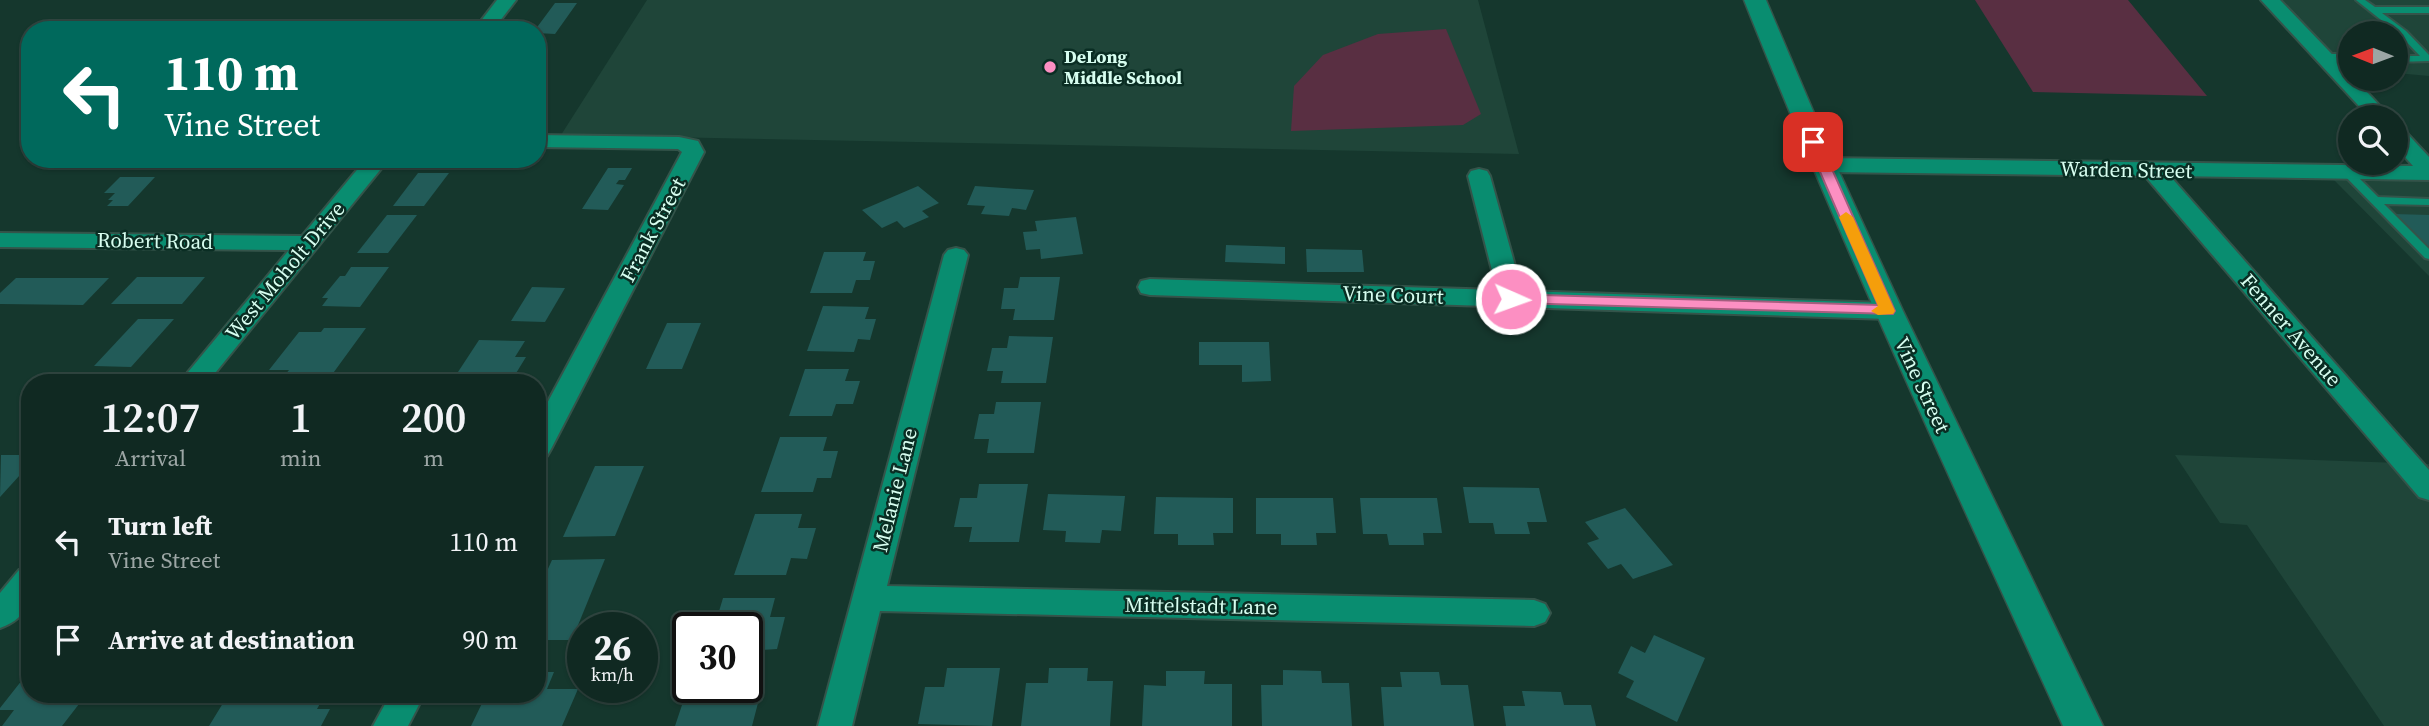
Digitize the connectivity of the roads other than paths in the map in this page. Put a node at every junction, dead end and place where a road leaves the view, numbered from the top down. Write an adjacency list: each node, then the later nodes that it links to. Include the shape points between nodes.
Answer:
1 (507, 0): 7 (street)
2 (1755, 0): 15 (street, Vine Street)
3 (2270, 0): 8 (street)
4 (2360, 0): 5 (lane)
5 (2374, 10): 6 (lane); 10 (lane)
6 (2429, 10)
7 (490, 21)
8 (2323, 57): 9 (lane); 12 (street)
9 (2338, 58)
10 (2428, 58): 11 (lane)
11 (2408, 59)
12 (2368, 105)
13 (546, 141): 33 (street, Frank Street, via 662,142 690,146 693,152)
14 (2408, 148): 20 (street)
15 (1823, 165): 17 (street, Warden Street); 31 (street, Vine Street)
16 (371, 168): 26 (street, West Moholt Drive)
17 (2153, 171): 18 (street, Warden Street); 34 (street, Fenner Avenue)
18 (2338, 172)
19 (2408, 172): 20 (street, Warden Street)
20 (2429, 172)
21 (2350, 175): 23 (lane)
22 (1479, 176): 30 (street)
23 (2375, 200): 24 (lane); 28 (lane)
24 (2429, 202)
25 (1, 240): 26 (street, Robert Road)
26 (309, 243): 32 (street, West Moholt Drive)
27 (956, 255): 36 (street, Melanie Lane)
28 (2429, 256)
29 (1150, 287): 30 (street, Vine Court)
30 (1511, 299): 31 (street, Vine Court)
31 (1888, 311): 42 (street, Vine Street)
32 (200, 374)
33 (546, 432)
34 (2429, 489)
35 (21, 590): 38 (street)
36 (867, 598): 37 (street, Mittelstadt Lane); 41 (street, Melanie Lane)
37 (1534, 613)
38 (0, 615)
39 (403, 703): 40 (street)
40 (390, 726)
41 (835, 726)
42 (2084, 726)

